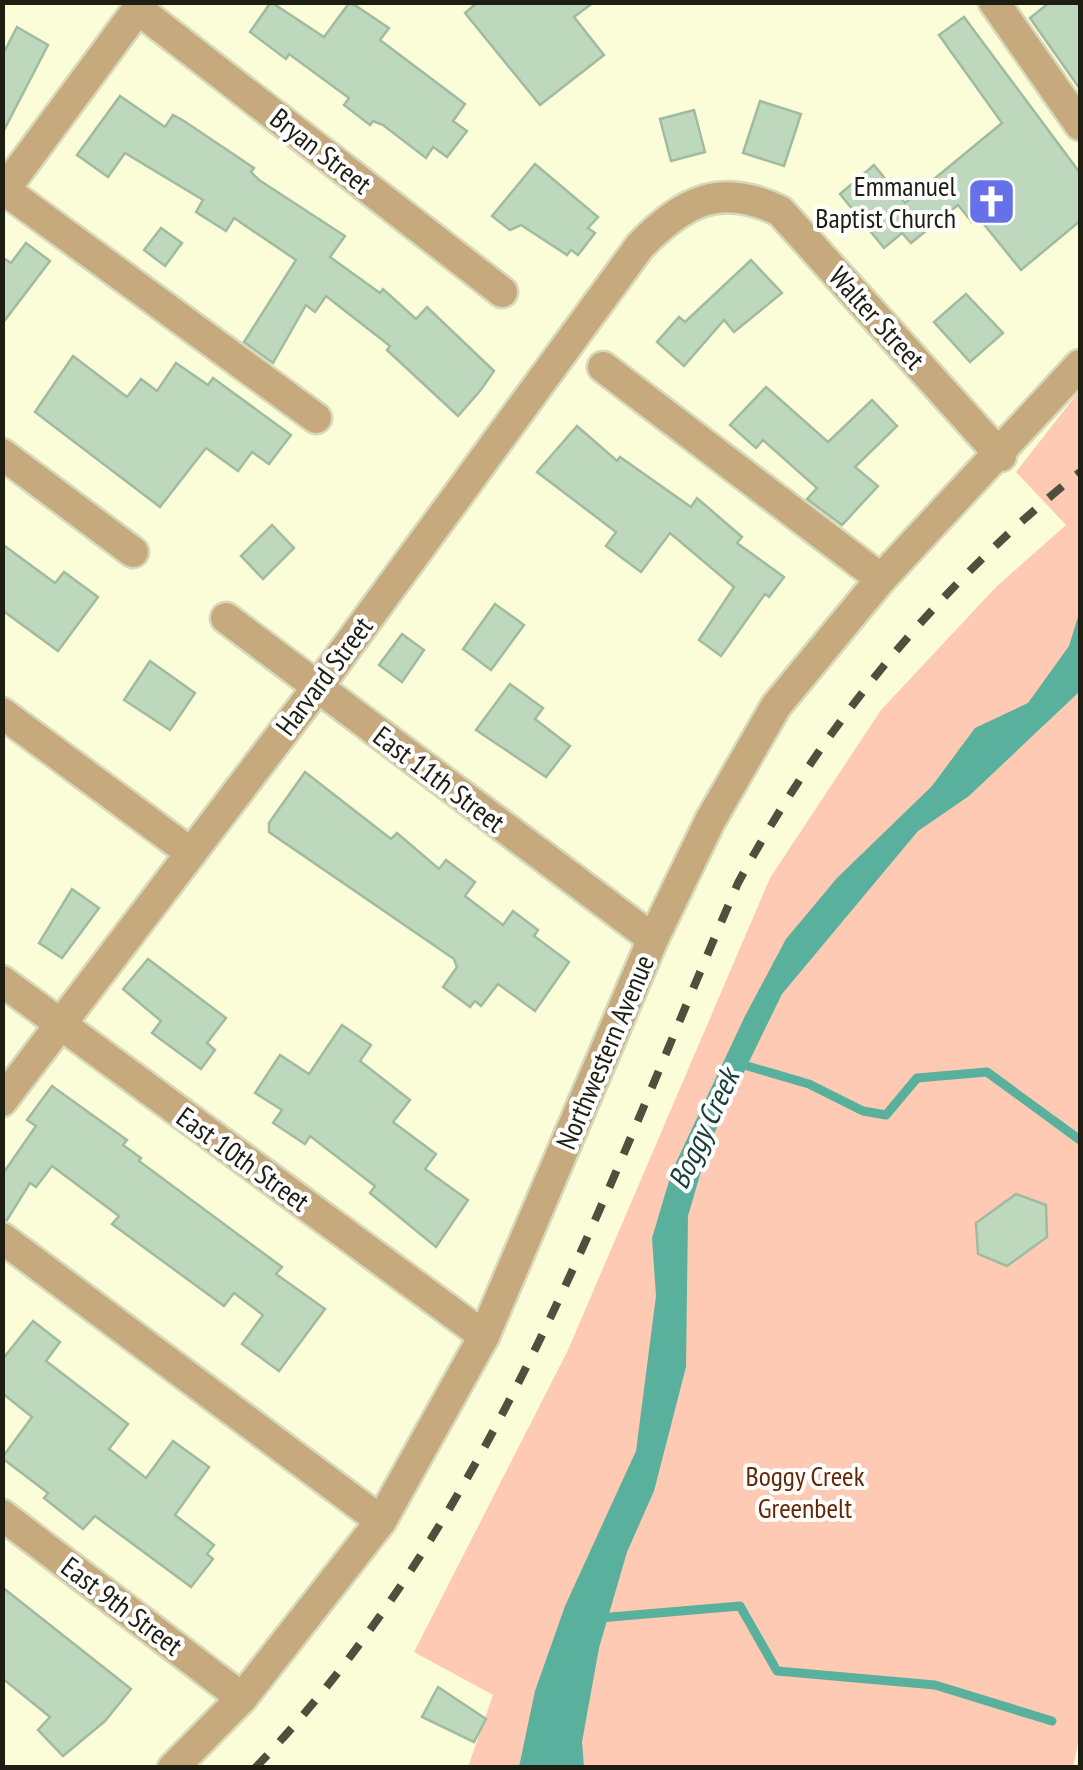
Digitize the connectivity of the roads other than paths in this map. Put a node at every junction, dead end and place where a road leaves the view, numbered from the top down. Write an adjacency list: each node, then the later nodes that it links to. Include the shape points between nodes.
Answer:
1 (994, 2): 3 (street)
2 (141, 6): 4 (street); 6 (street, Bryan Street)
3 (1080, 124)
4 (3, 191): 9 (street)
5 (640, 246): 11 (street, Walter Street, via 689,205 724,195 755,198 780,211); 15 (street, Harvard Street)
6 (502, 292)
7 (1080, 365): 11 (street, Northwestern Avenue)
8 (603, 367): 13 (street)
9 (316, 418)
10 (2, 454): 12 (street)
11 (1001, 456): 13 (street, Northwestern Avenue)
12 (133, 552)
13 (881, 580): 18 (street, Northwestern Avenue, via 776,706 710,820)
14 (226, 618): 15 (street, East 11th Street)
15 (317, 688): 17 (street, Harvard Street); 18 (street, East 11th Street)
16 (2, 713): 17 (street)
17 (190, 853): 20 (street, Harvard Street)
18 (653, 939): 23 (street, Northwestern Avenue)
19 (2, 982): 20 (street, East 10th Street)
20 (60, 1024): 21 (street, Harvard Street); 23 (street, East 10th Street)
21 (2, 1101)
22 (2, 1238): 25 (street)
23 (484, 1336): 25 (street, Northwestern Avenue)
24 (2, 1514): 26 (street, East 9th Street)
25 (381, 1521): 26 (street, Northwestern Avenue)
26 (242, 1698): 27 (street, Northwestern Avenue)
27 (173, 1768)

